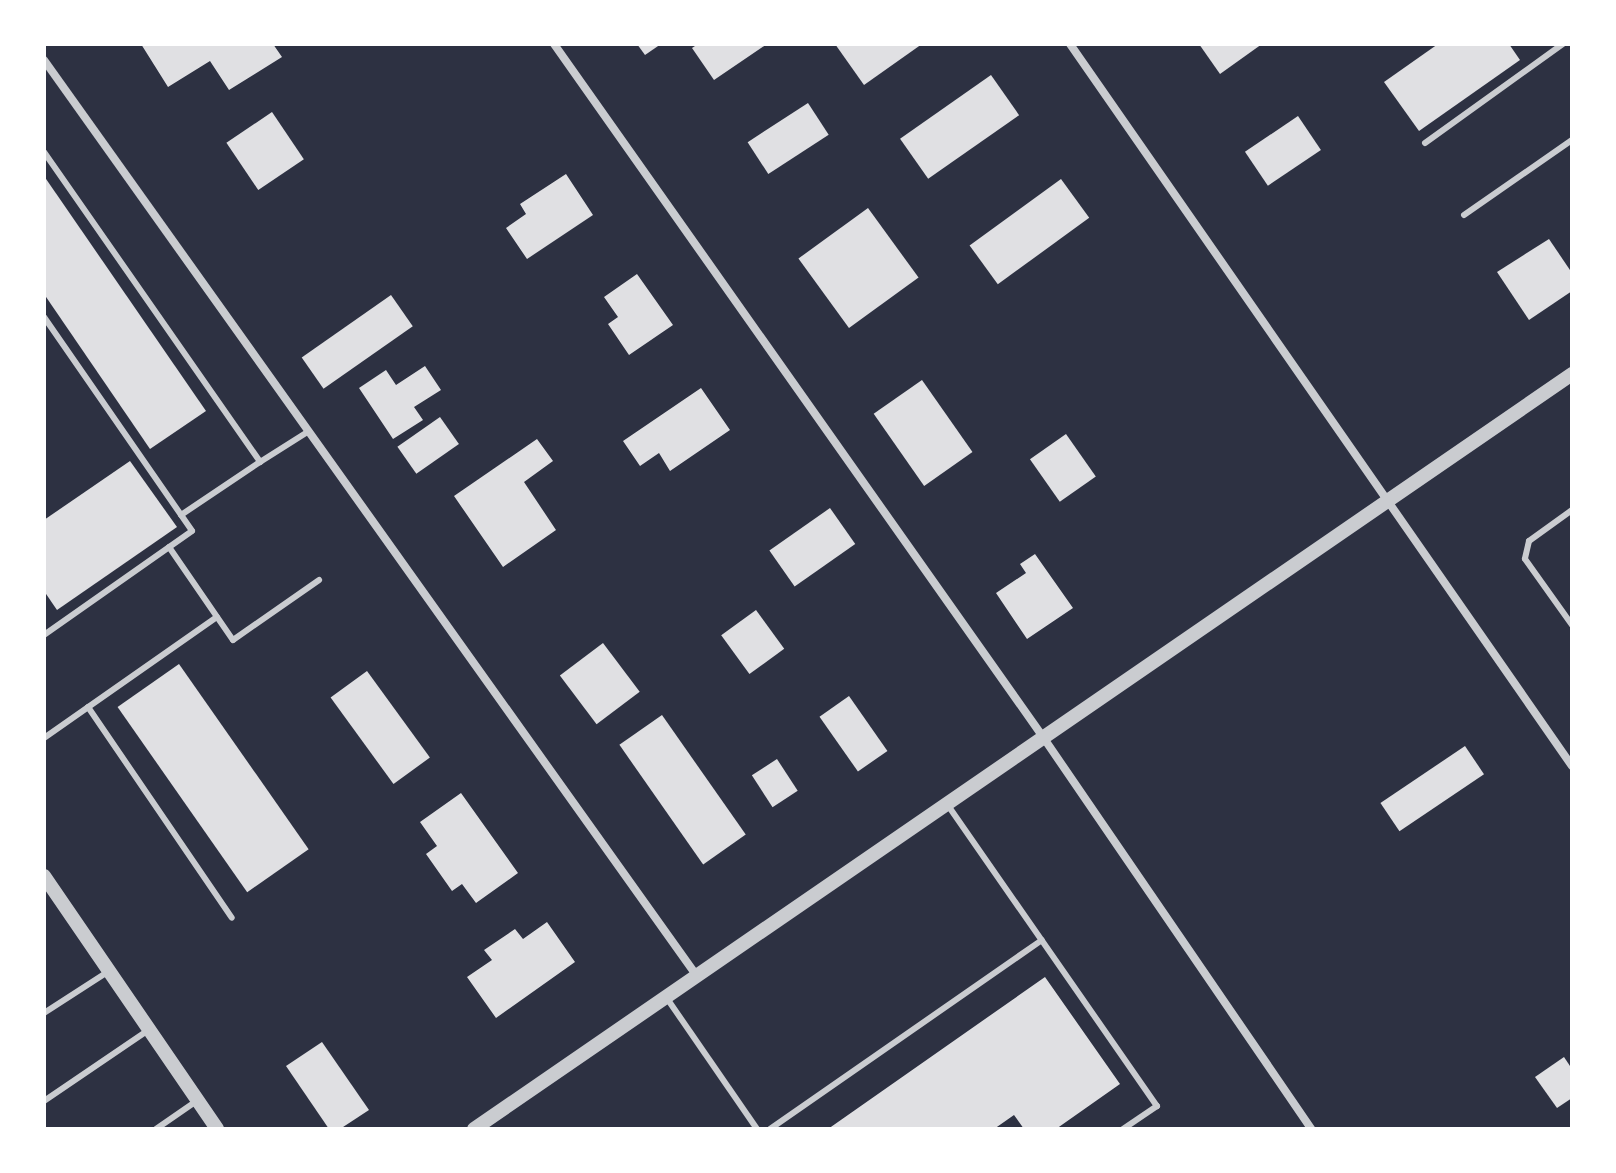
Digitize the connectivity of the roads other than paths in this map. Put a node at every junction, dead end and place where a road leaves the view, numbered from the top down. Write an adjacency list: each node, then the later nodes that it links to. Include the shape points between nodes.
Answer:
1 (554, 44): 22 (street)
2 (1070, 44): 13 (street)
3 (1563, 44): 6 (lane)
4 (44, 60): 11 (street)
5 (1572, 140): 8 (lane)
6 (1425, 143)
7 (44, 152): 12 (lane)
8 (1464, 215)
9 (44, 317): 15 (lane)
10 (1572, 374): 13 (street)
11 (309, 431): 12 (lane); 30 (street)
12 (260, 462): 15 (lane)
13 (1388, 500): 22 (street); 24 (street)
14 (1572, 510): 19 (lane, via 1529,541 1525,559)
15 (181, 515): 16 (lane, via 192,531)
16 (169, 547): 18 (lane); 20 (lane)
17 (319, 580): 18 (lane, via 233,640)
18 (217, 617): 21 (lane)
19 (1572, 625)
20 (44, 635)
21 (88, 707): 23 (lane); 27 (lane)
22 (1043, 737): 25 (street); 42 (street)
23 (44, 738)
24 (1572, 766)
25 (947, 804): 28 (lane); 30 (street)
26 (44, 876): 29 (street)
27 (232, 918)
28 (1042, 940): 40 (lane); 41 (lane, via 1157,1106)
29 (109, 971): 32 (lane); 33 (street)
30 (697, 976): 31 (street)
31 (666, 997): 38 (street); 39 (lane)
32 (44, 1013)
33 (149, 1029): 34 (street); 35 (lane)
34 (198, 1100): 36 (lane); 37 (street)
35 (44, 1101)
36 (156, 1129)
37 (217, 1129)
38 (474, 1129)
39 (757, 1129)
40 (770, 1129)
41 (1123, 1129)
42 (1311, 1129)

